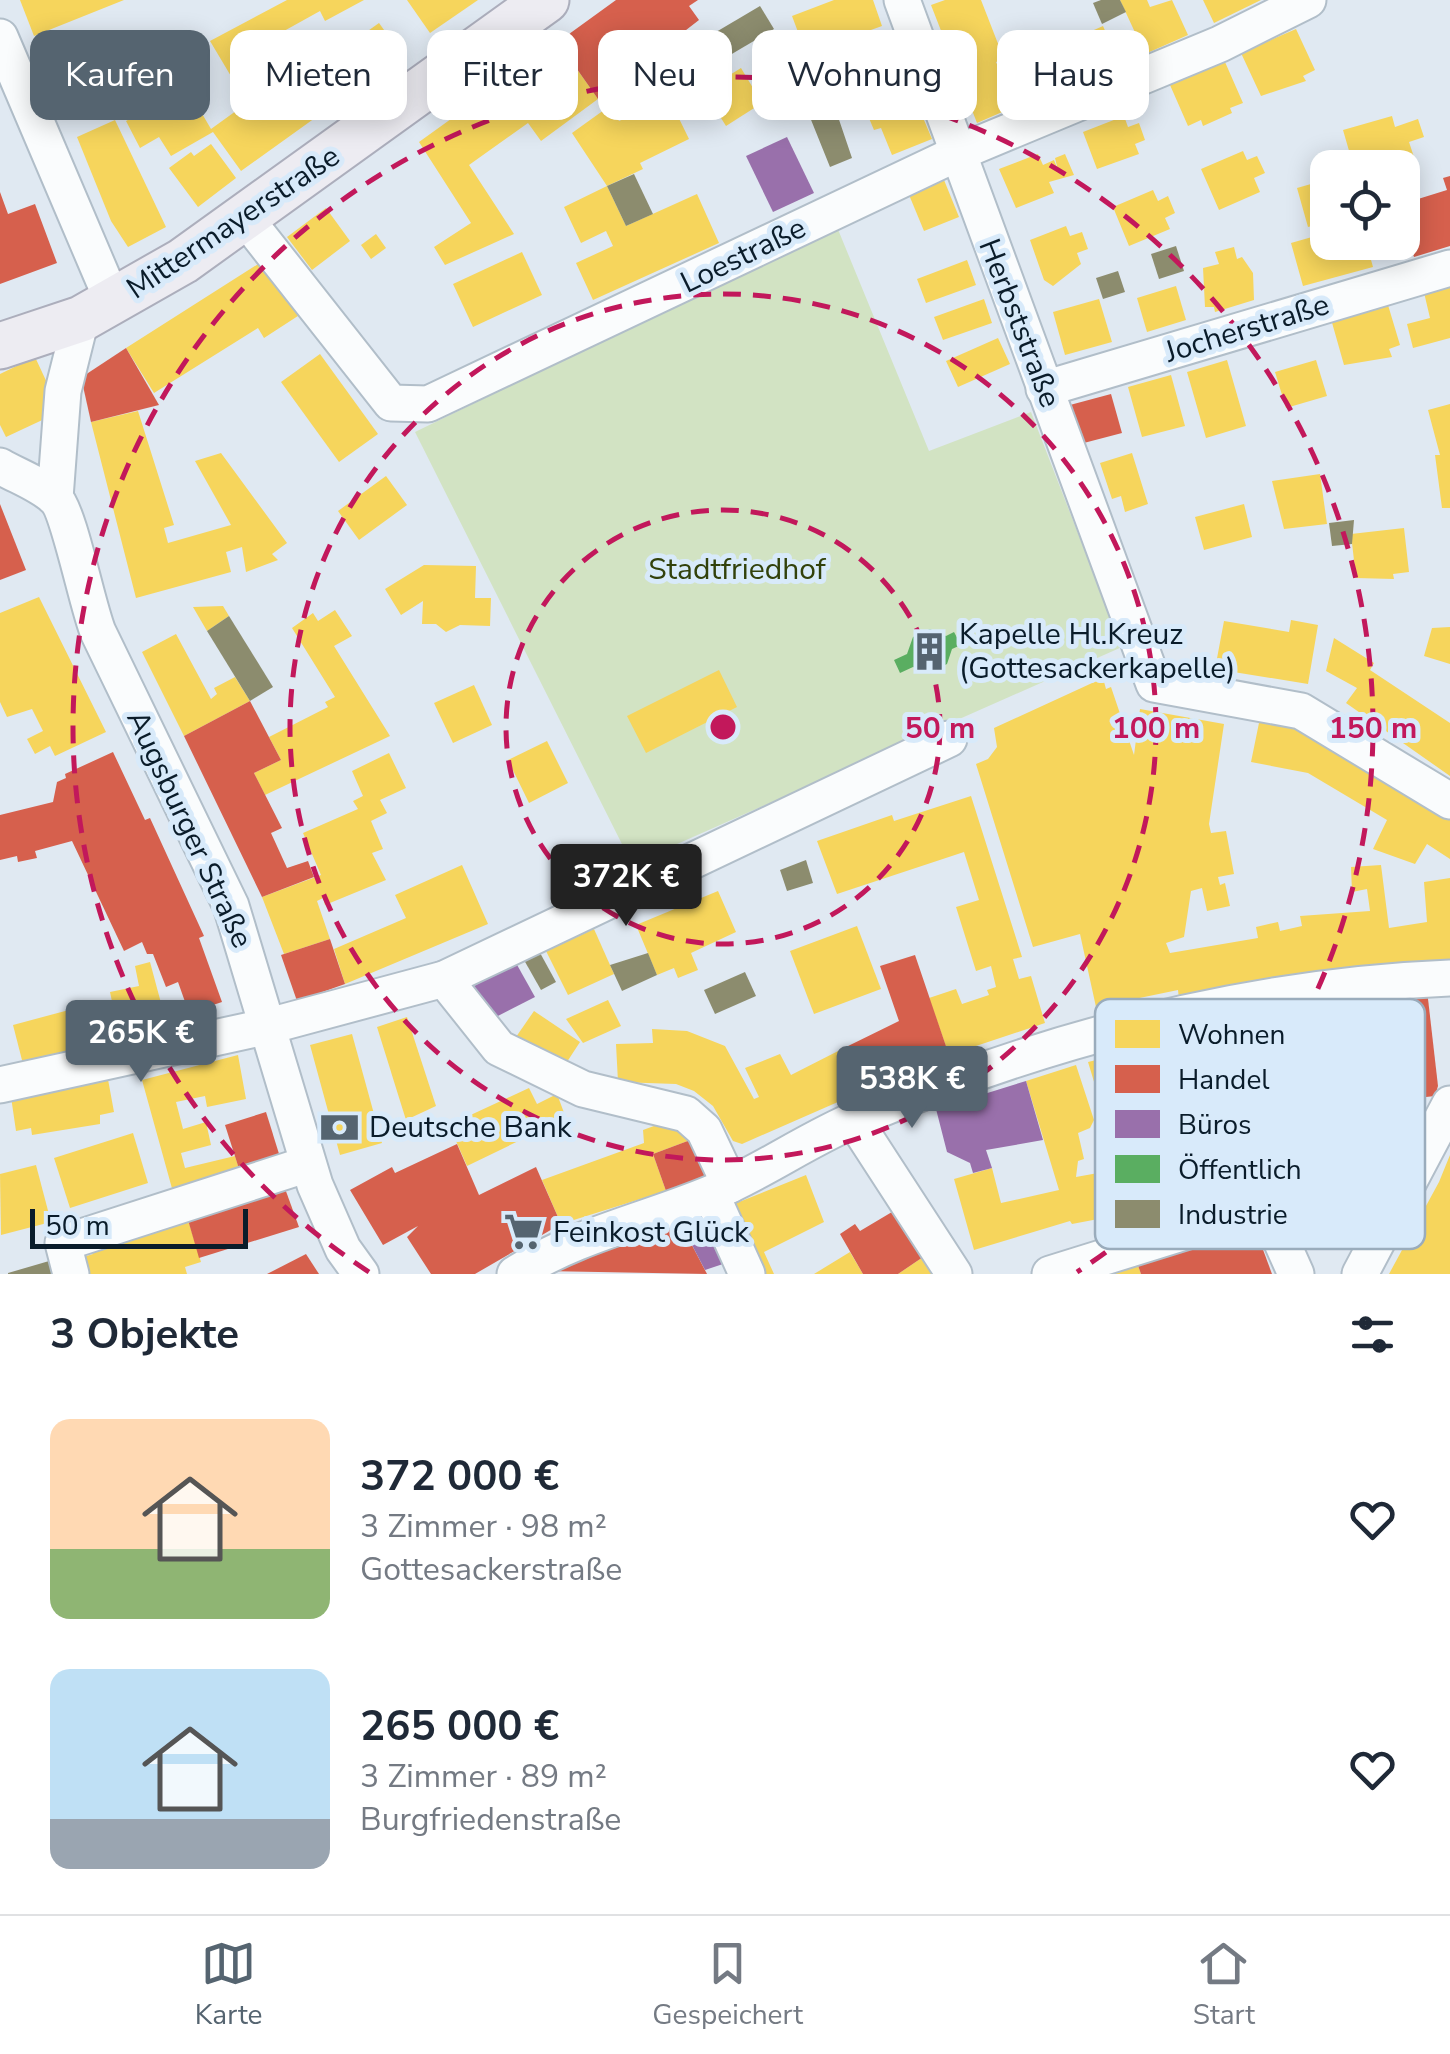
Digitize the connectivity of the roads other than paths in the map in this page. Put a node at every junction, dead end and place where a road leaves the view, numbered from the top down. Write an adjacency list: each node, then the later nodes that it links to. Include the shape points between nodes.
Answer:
1 (546, 0): 6 (main road, Mittermayerstraße)
2 (902, 0): 5 (street, Herbststraße)
3 (1308, 0): 5 (street, Loestraße, via 1202,52)
4 (0, 37): 8 (street)
5 (960, 152): 6 (street, Loestraße, via 428,404 391,404); 10 (street, Herbststraße)
6 (246, 219): 8 (main road, Mittermayerstraße)
7 (1450, 268): 10 (street, Jocherstraße)
8 (97, 311): 9 (main road); 12 (street, Augsburger Straße, via 63,391)
9 (0, 346)
10 (1044, 388): 14 (street, Herbststraße, via 1154,684 1301,711)
11 (4, 473): 12 (street)
12 (56, 498): 18 (street, Augsburger Straße, via 91,616 231,906)
13 (949, 739): 16 (street)
14 (1450, 802)
15 (1450, 978): 17 (street)
16 (444, 980): 18 (street); 25 (street, via 499,1048 583,1089 686,1114 704,1130)
17 (1256, 999)
18 (269, 1026): 20 (street); 24 (street, Augsburger Straße)
19 (1095, 1034): 22 (street)
20 (0, 1084)
21 (1450, 1104): 23 (street)
22 (854, 1120): 25 (street); 33 (street)
23 (1425, 1148)
24 (308, 1164): 29 (street, via 64,1243); 30 (street, Augsburger Straße, via 331,1226)
25 (720, 1189): 31 (street, via 556,1248); 32 (street)
26 (1132, 1249): 34 (street)
27 (1285, 1249): 35 (street)
28 (1373, 1249): 36 (street)
29 (71, 1274)
30 (361, 1274)
31 (515, 1274)
32 (747, 1274)
33 (954, 1274)
34 (1050, 1274)
35 (1296, 1274)
36 (1360, 1274)

